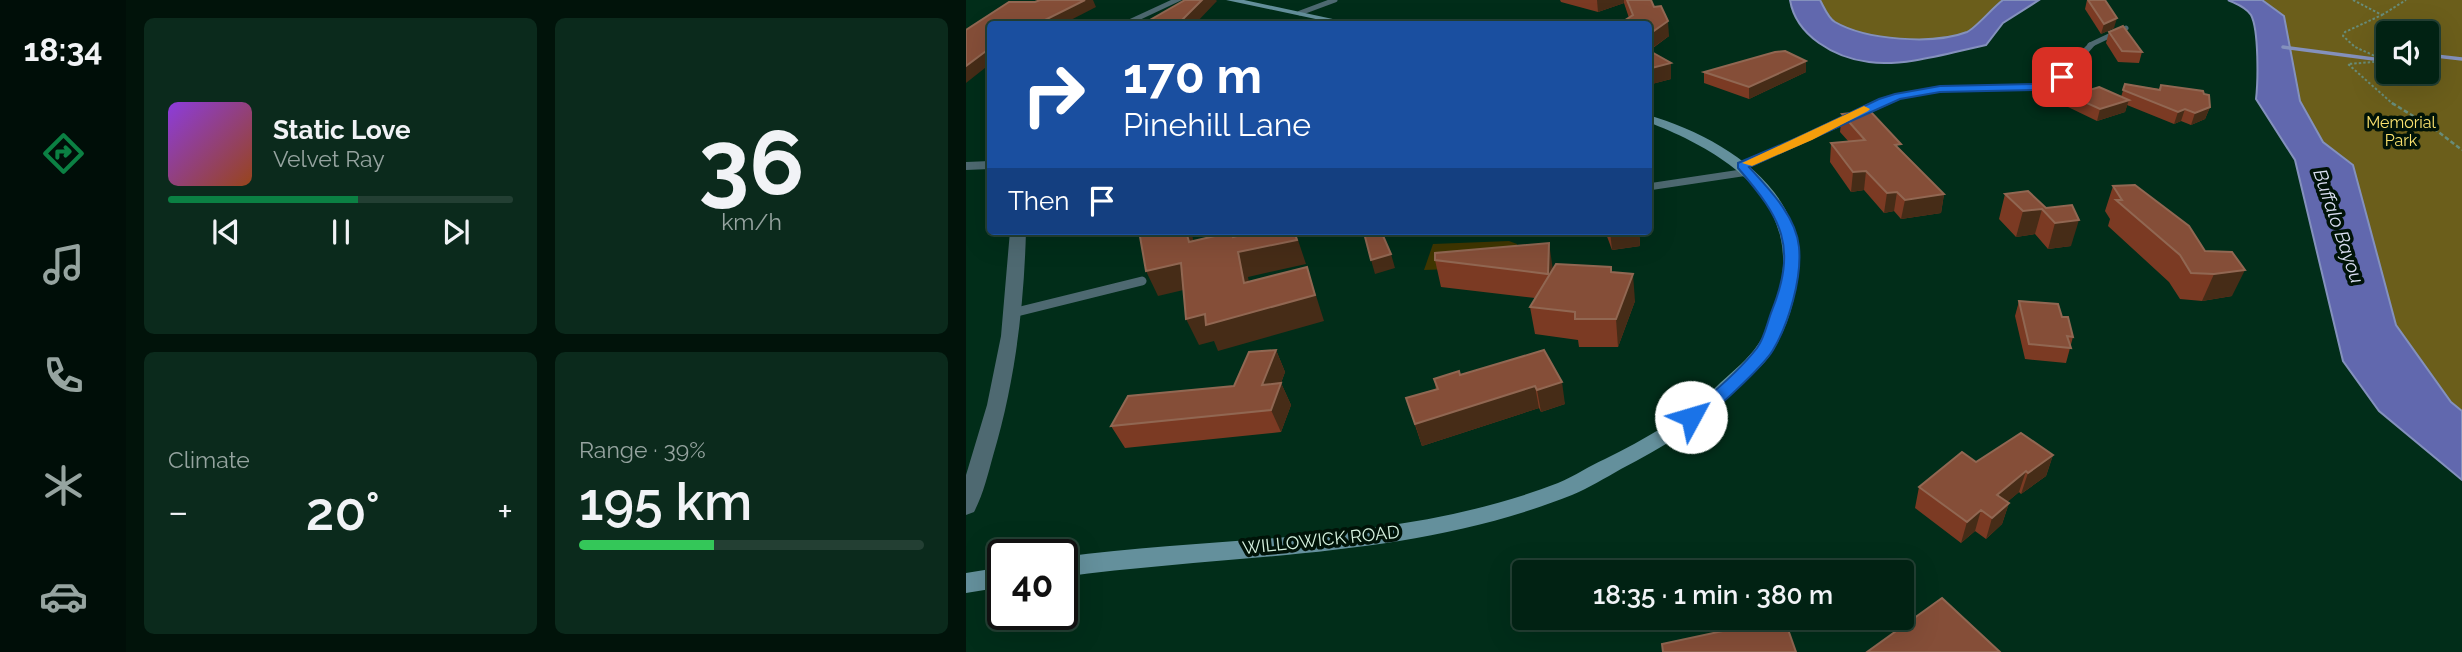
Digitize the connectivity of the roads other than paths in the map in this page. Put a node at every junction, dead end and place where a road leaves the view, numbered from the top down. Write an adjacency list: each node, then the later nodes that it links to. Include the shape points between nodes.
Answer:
1 (1178, 0): 5 (street)
2 (1230, 0): 4 (street)
3 (1335, 0): 4 (lane)
4 (1300, 13): 6 (street)
5 (1131, 21)
6 (1337, 21)
7 (2126, 28): 8 (lane)
8 (2090, 45): 12 (street, via 2062,77 2039,87 1940,89 1899,96)
9 (1652, 120): 12 (street, WILLOWICK ROAD, via 1714,146)
10 (987, 165): 11 (street)
11 (966, 166)
12 (1745, 169): 13 (lane, via 1692,183); 18 (street, WILLOWICK ROAD, via 1783,219 1792,245 1791,284 1765,349 1708,406 1644,449 1561,491 1453,523 1362,539)
13 (1652, 187)
14 (1018, 235): 16 (street)
15 (1142, 281): 16 (lane)
16 (1012, 313): 17 (street, via 988,448)
17 (966, 506)
18 (1078, 565)
19 (987, 580): 20 (street)
20 (966, 583)

